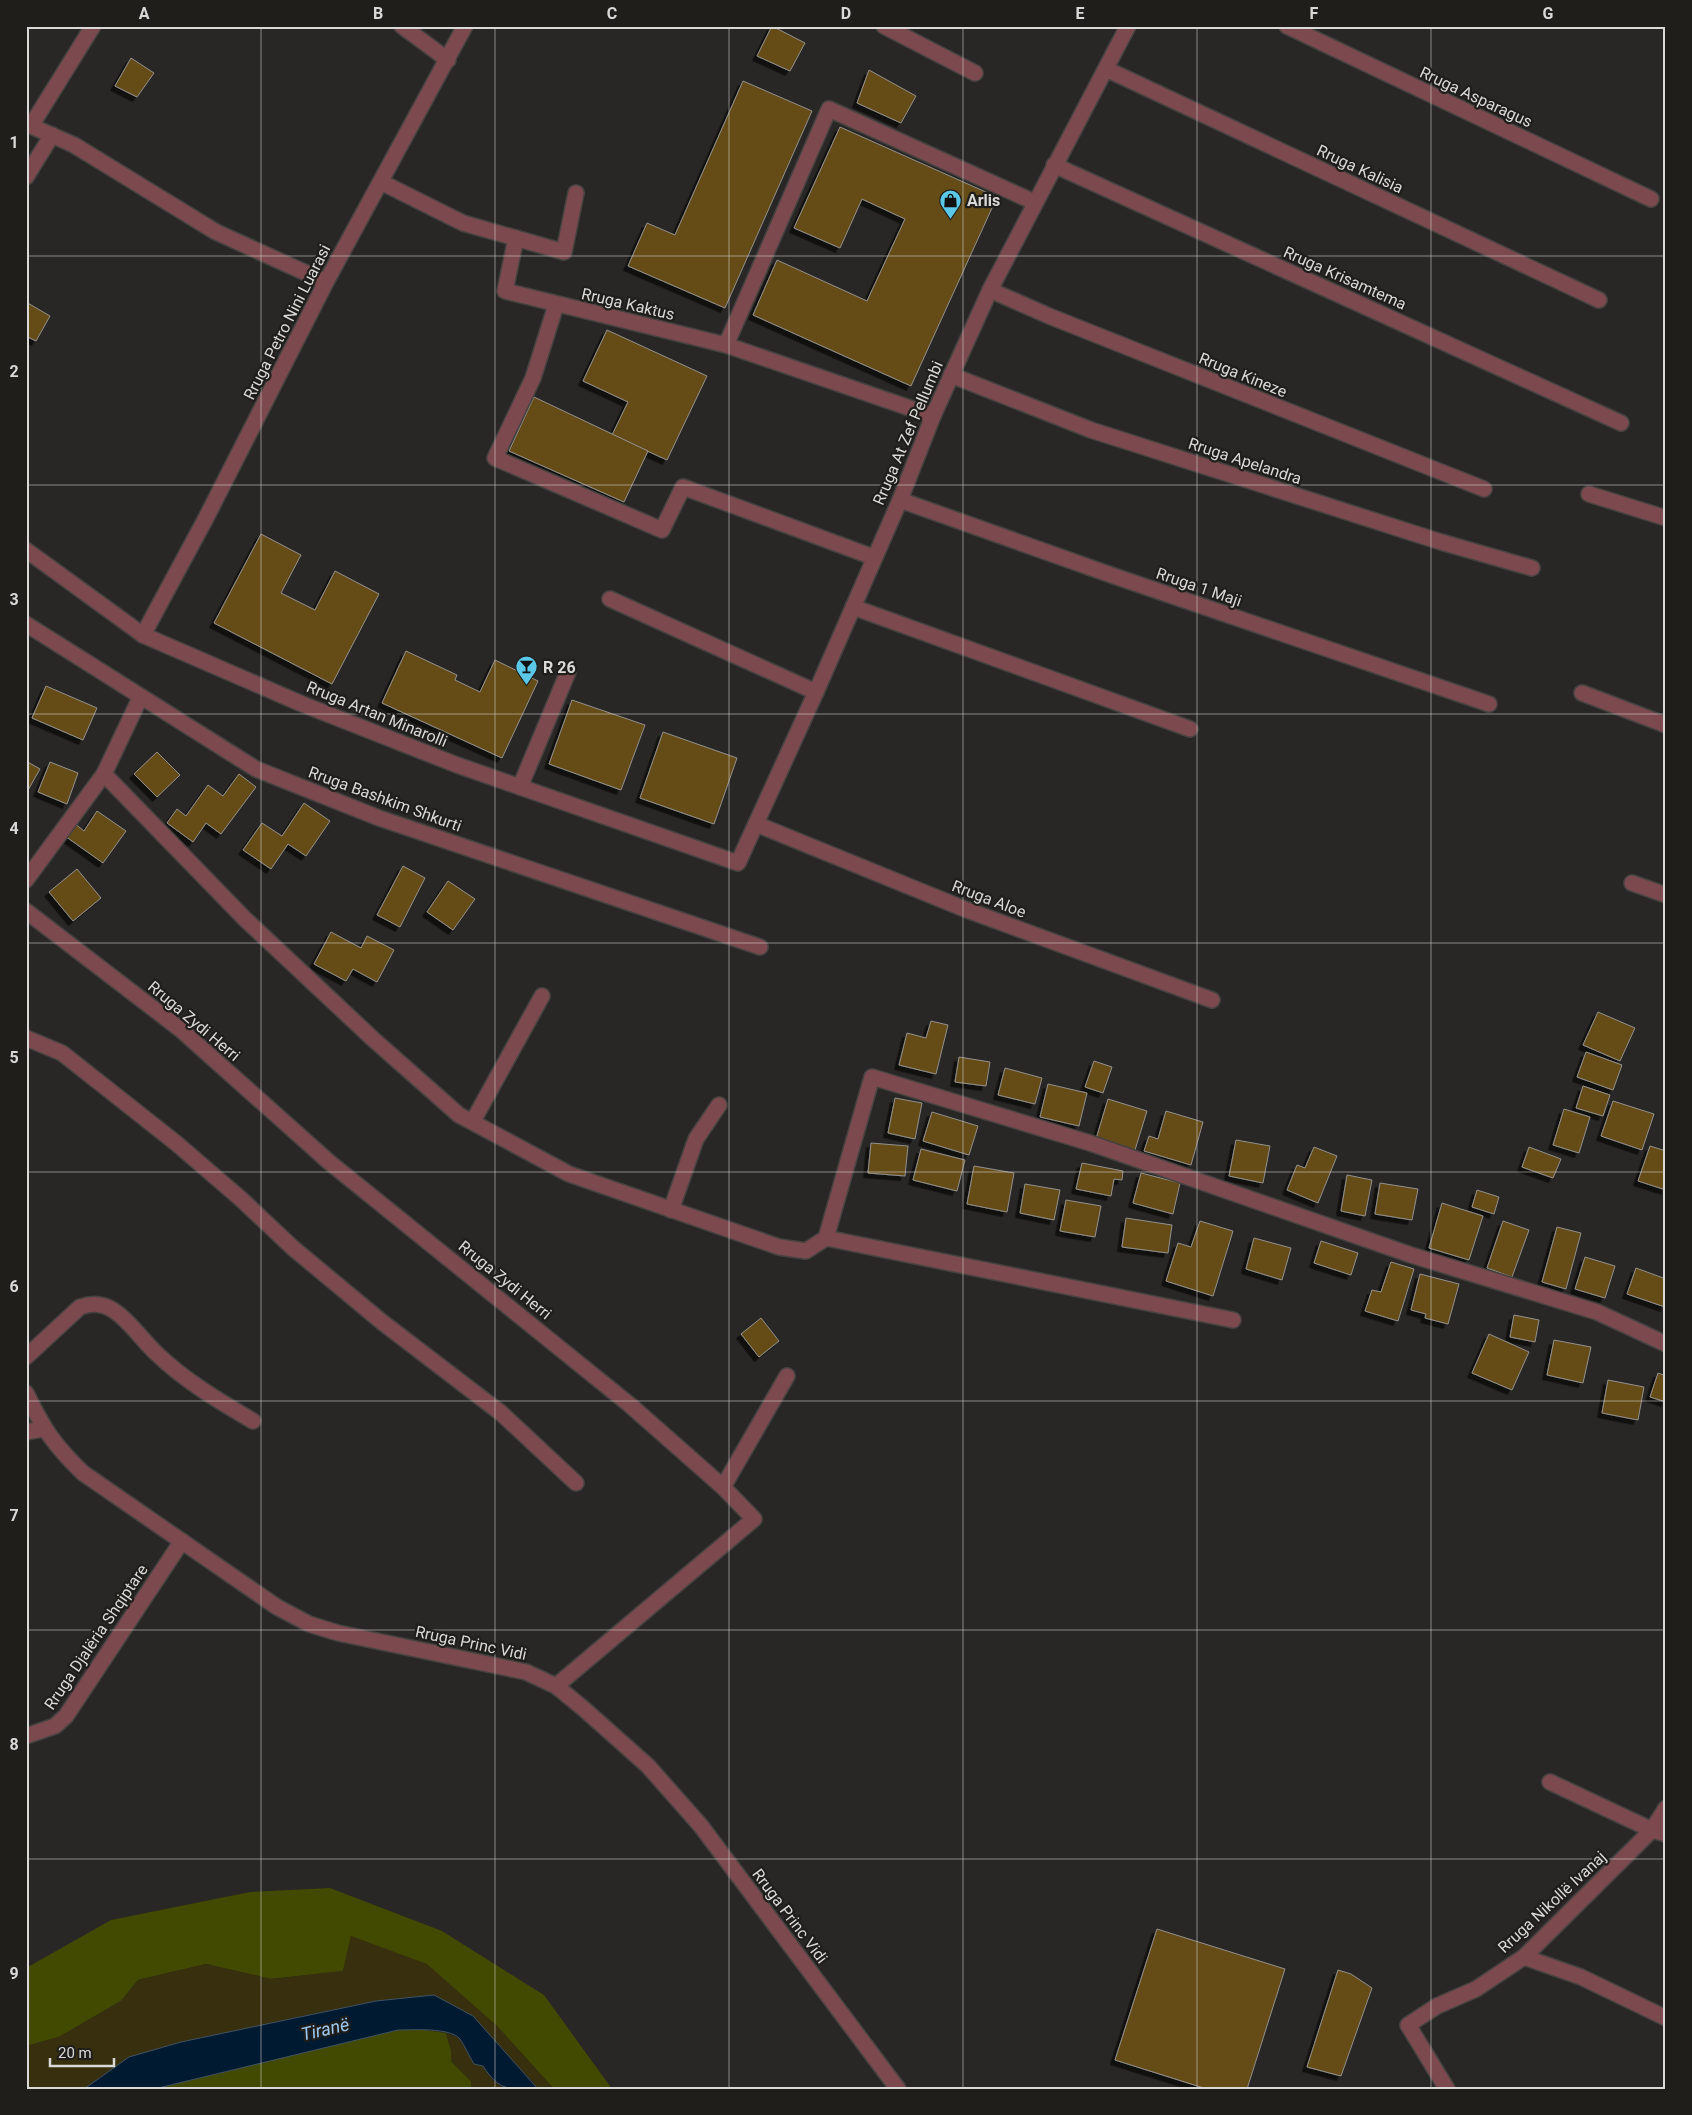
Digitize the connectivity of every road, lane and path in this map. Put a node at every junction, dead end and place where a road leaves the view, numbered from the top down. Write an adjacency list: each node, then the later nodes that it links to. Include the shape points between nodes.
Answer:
1 (93, 26): 10 (street, via 31,126)
2 (402, 26): 7 (street)
3 (465, 26): 7 (street, Rruga Petro Nini Luarasi)
4 (884, 26): 9 (street)
5 (1128, 26): 8 (street, Rruga At Zef Pellumbi)
6 (1287, 26): 15 (street, Rruga Asparagus)
7 (448, 60): 13 (street, Rruga Petro Nini Luarasi)
8 (1106, 69): 11 (street, Rruga At Zef Pellumbi); 20 (street, Rruga Kalisia)
9 (975, 73)
10 (52, 135): 12 (street); 18 (street, via 74,145 216,232)
11 (1054, 165): 16 (street, Rruga At Zef Pellumbi); 25 (street, Rruga Krisamtema)
12 (26, 176)
13 (382, 182): 17 (street, via 463,222); 18 (street, Rruga Petro Nini Luarasi)
14 (576, 193): 17 (street, via 564,252)
15 (1651, 199)
16 (1034, 202): 19 (street, Rruga At Zef Pellumbi); 22 (street, via 829,109)
17 (516, 238): 21 (street, Rruga Kaktus, via 505,291)
18 (326, 282): 36 (street, Rruga Petro Nini Luarasi)
19 (990, 290): 23 (street, Rruga At Zef Pellumbi); 26 (street, Rruga Kineze)
20 (1599, 300)
21 (556, 305): 22 (street, Rruga Kaktus); 31 (street, via 533,378 495,458 662,530 683,487)
22 (726, 345): 24 (street, Rruga Kaktus)
23 (951, 375): 24 (street, Rruga At Zef Pellumbi); 32 (street, Rruga Apelandra, via 1091,430)
24 (933, 416): 28 (street, Rruga At Zef Pellumbi)
25 (1621, 423)
26 (1484, 489)
27 (1589, 494): 29 (street)
28 (900, 500): 31 (street, Rruga At Zef Pellumbi); 41 (street, Rruga 1 Maji)
29 (1666, 518)
30 (26, 550): 36 (street, Rruga Artan Minarolli)
31 (873, 557): 34 (street, Rruga At Zef Pellumbi)
32 (1532, 568)
33 (610, 599): 38 (street)
34 (853, 607): 38 (street, Rruga At Zef Pellumbi); 43 (street)
35 (26, 624): 40 (street, Rruga Bashkim Shkurti)
36 (143, 635): 45 (street, Rruga Artan Minarolli, via 302,704)
37 (568, 672): 45 (street)
38 (816, 692): 46 (street, Rruga At Zef Pellumbi)
39 (1582, 693): 42 (street)
40 (140, 698): 44 (street); 52 (street, Rruga Bashkim Shkurti, via 256,769 361,811)
41 (1489, 704)
42 (1666, 725)
43 (1190, 730)
44 (104, 774): 48 (street); 57 (street, via 245,920 372,1039 459,1115)
45 (520, 788): 47 (street, Rruga Artan Minarolli)
46 (756, 824): 47 (street, Rruga At Zef Pellumbi); 54 (street, Rruga Aloe, via 967,910)
47 (738, 863)
48 (26, 880)
49 (1632, 883): 50 (street)
50 (1666, 895)
51 (26, 911): 69 (street, Rruga Zydi Herri, via 180,1029 329,1162 623,1399)
52 (760, 948)
53 (542, 996): 57 (street)
54 (1212, 1000)
55 (26, 1038): 68 (street, via 62,1054 176,1143 293,1248 382,1322 501,1413)
56 (719, 1105): 58 (street, via 696,1139)
57 (473, 1121): 58 (street, via 569,1174)
58 (671, 1210): 59 (street, via 780,1247 806,1250)
59 (826, 1238): 60 (street); 61 (street, via 872,1077 1090,1143 1411,1255 1597,1312)
60 (1233, 1320)
61 (1666, 1344)
62 (26, 1357): 65 (street, via 80,1307 91,1303 104,1306 115,1310 157,1355 208,1395)
63 (787, 1376): 69 (street)
64 (26, 1393): 66 (street, Rruga Princ Vidi)
65 (253, 1421)
66 (43, 1429): 67 (street); 70 (street, Rruga Princ Vidi, via 83,1473)
67 (26, 1432)
68 (576, 1483)
69 (723, 1487): 71 (street, Rruga Zydi Herri, via 754,1519)
70 (182, 1541): 71 (street, Rruga Princ Vidi, via 277,1607 309,1624 346,1635 526,1672); 72 (street, Rruga Djalëria Shqiptare, via 66,1716 55,1726)
71 (556, 1686): 78 (street, Rruga Princ Vidi, via 648,1766 701,1826)
72 (26, 1736)
73 (1550, 1782): 75 (street)
74 (1666, 1808): 75 (street, Rruga Nikollë Ivanaj)
75 (1659, 1832): 76 (street, Rruga Nikollë Ivanaj)
76 (1524, 1957): 77 (street, via 1581,1977); 79 (street, Rruga Nikollë Ivanaj, via 1476,1989 1437,2006 1408,2024)
77 (1666, 2018)
78 (898, 2089)
79 (1447, 2089)

